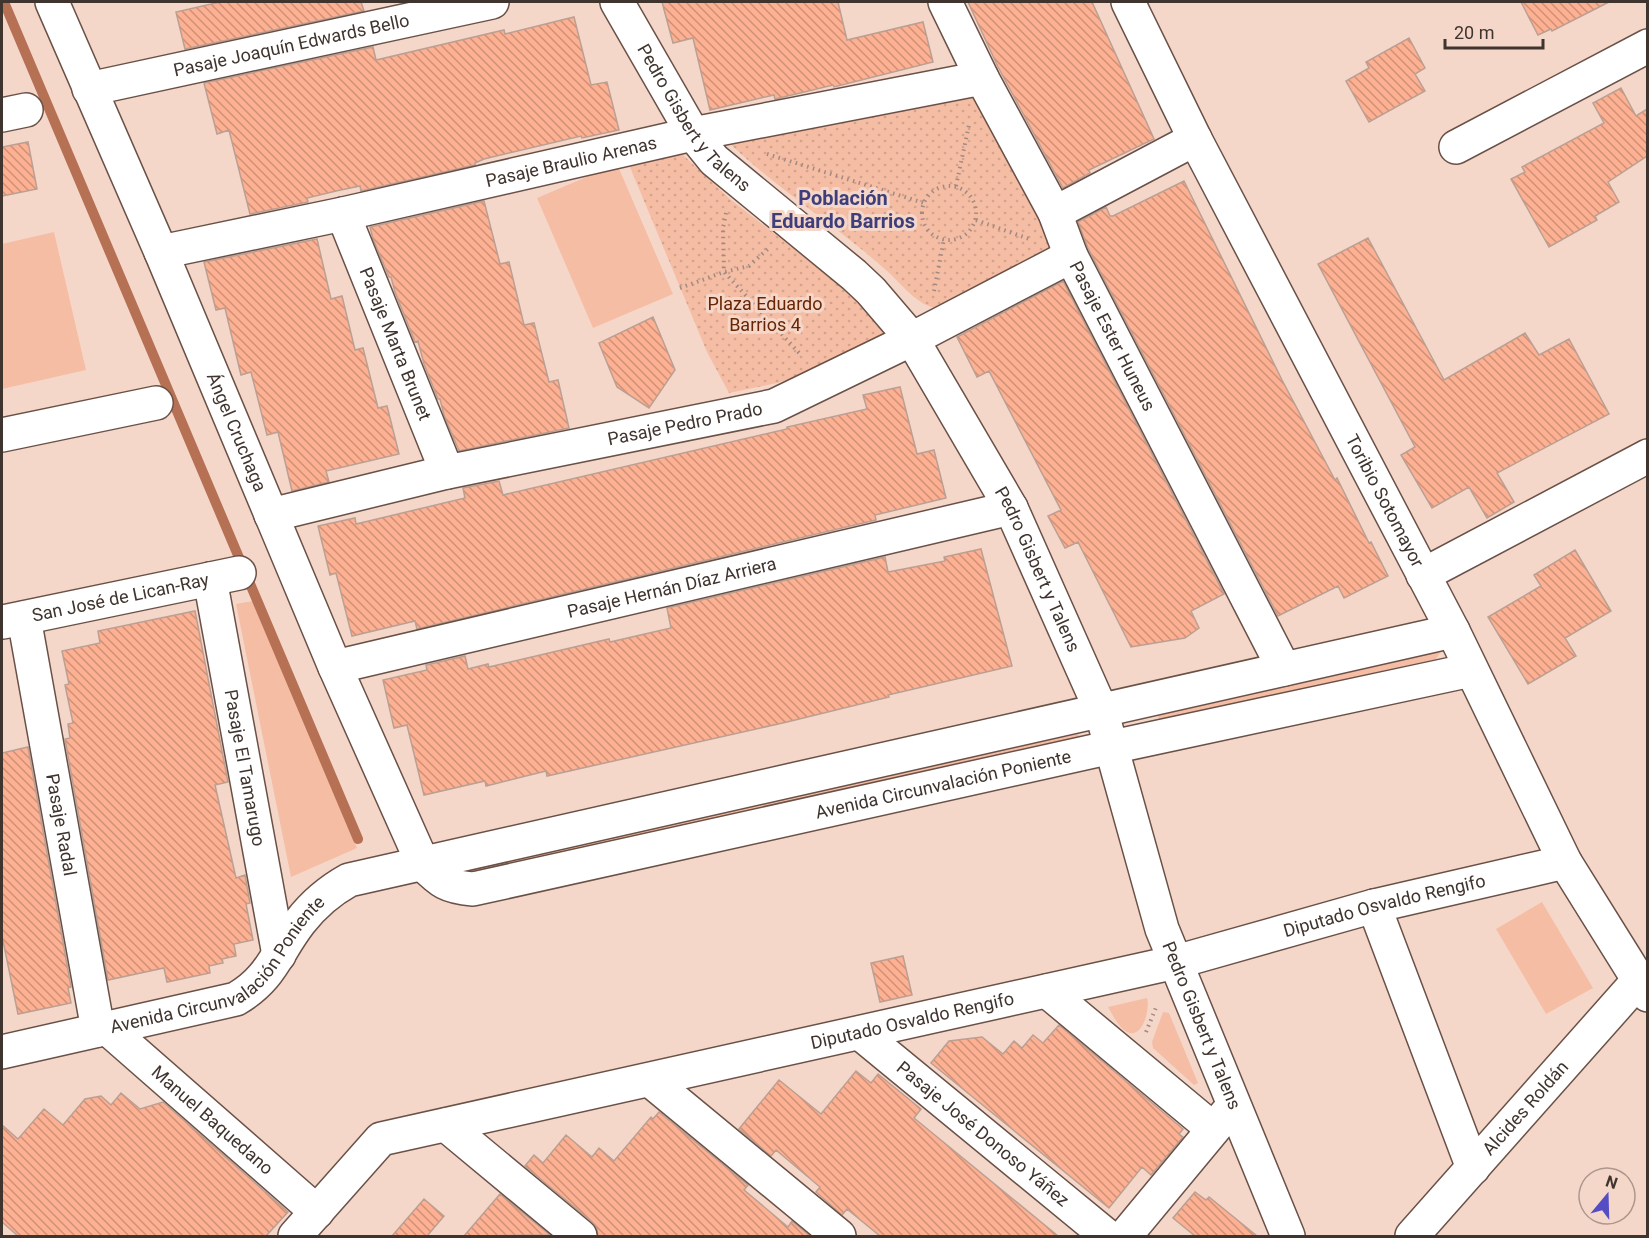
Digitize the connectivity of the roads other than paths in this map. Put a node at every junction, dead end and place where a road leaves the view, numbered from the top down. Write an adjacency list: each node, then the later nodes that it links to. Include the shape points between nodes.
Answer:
1 (52, 2): 8 (street, Ángel Cruchaga)
2 (492, 2): 8 (street, Pasaje Joaquín Edwards Bello)
3 (617, 2): 9 (street, Pedro Gisbert y Talens)
4 (945, 2): 7 (street, Pasaje Ester Huneus)
5 (1128, 2): 10 (street, Toribio Sotomayor)
6 (1647, 46): 11 (street)
7 (982, 78): 9 (street, Pasaje Braulio Arenas); 12 (street, Pasaje Ester Huneus)
8 (89, 89): 14 (street, Ángel Cruchaga)
9 (693, 134): 13 (street, Pasaje Braulio Arenas); 16 (street, Pedro Gisbert y Talens, via 714,160)
10 (1195, 139): 12 (street); 23 (street, Toribio Sotomayor)
11 (1456, 147)
12 (1054, 213): 15 (street, Pasaje Ester Huneus)
13 (343, 214): 14 (street, Pasaje Braulio Arenas); 20 (street, Pasaje Marta Brunet)
14 (161, 252): 22 (street, Ángel Cruchaga)
15 (1071, 256): 16 (street, Pasaje Pedro Prado); 28 (street, Pasaje Ester Huneus)
16 (919, 335): 20 (street, Pasaje Pedro Prado, via 774,406); 21 (street, Pedro Gisbert y Talens)
17 (156, 402): 18 (street)
18 (2, 435)
19 (1647, 456): 23 (street)
20 (447, 472): 22 (street, Pasaje Pedro Prado)
21 (1011, 508): 27 (street, Pasaje Hernán Díaz Arriera); 30 (street, Pedro Gisbert y Talens)
22 (271, 515): 27 (street, Ángel Cruchaga)
23 (1424, 575): 26 (street, Toribio Sotomayor)
24 (224, 576): 25 (street, San José de Lican-Ray); 35 (street, Pasaje El Tamarugo)
25 (13, 620): 39 (street, Pasaje Radal)
26 (1453, 631): 28 (street, Avenida Circunvalación Poniente); 29 (street, Toribio Sotomayor)
27 (335, 668): 33 (street, Ángel Cruchaga)
28 (1284, 669): 30 (street, Avenida Circunvalación Poniente)
29 (1471, 670): 31 (street, Avenida Circunvalación Poniente); 32 (street, Toribio Sotomayor)
30 (1101, 710): 31 (street, Pedro Gisbert y Talens); 33 (street, Avenida Circunvalación Poniente)
31 (1112, 747): 33 (street, Avenida Circunvalación Poniente, via 473,889 440,881); 36 (street, Pedro Gisbert y Talens, via 1162,929)
32 (1564, 862): 34 (street, Diputado Osvaldo Rengifo); 37 (street, Toribio Sotomayor)
33 (423, 864): 35 (street, Avenida Circunvalación Poniente, via 349,880 333,889 301,921)
34 (1374, 906): 36 (street, Diputado Osvaldo Rengifo); 46 (street)
35 (279, 955): 39 (street, Avenida Circunvalación Poniente, via 253,989 236,999)
36 (1176, 962): 38 (street, Diputado Osvaldo Rengifo); 43 (street, Pedro Gisbert y Talens)
37 (1643, 987): 46 (street, Alcides Roldán)
38 (1047, 991): 40 (street, Diputado Osvaldo Rengifo); 45 (street)
39 (102, 1029): 41 (street, Avenida Circunvalación Poniente); 47 (street, Manuel Baquedano)
40 (860, 1033): 42 (street, Diputado Osvaldo Rengifo); 51 (street, Pasaje José Donoso Yáñez)
41 (2, 1052)
42 (650, 1080): 44 (street, Diputado Osvaldo Rengifo); 50 (street)
43 (1234, 1106): 45 (street); 53 (street, Pedro Gisbert y Talens)
44 (447, 1125): 47 (street, Diputado Osvaldo Rengifo, via 381,1139); 49 (street)
45 (1212, 1129): 52 (street)
46 (1473, 1168): 54 (street, Alcides Roldán)
47 (317, 1212): 48 (street, Diputado Osvaldo Rengifo)
48 (295, 1236)
49 (580, 1236)
50 (839, 1236)
51 (1107, 1236)
52 (1125, 1236)
53 (1288, 1236)
54 (1412, 1236)

